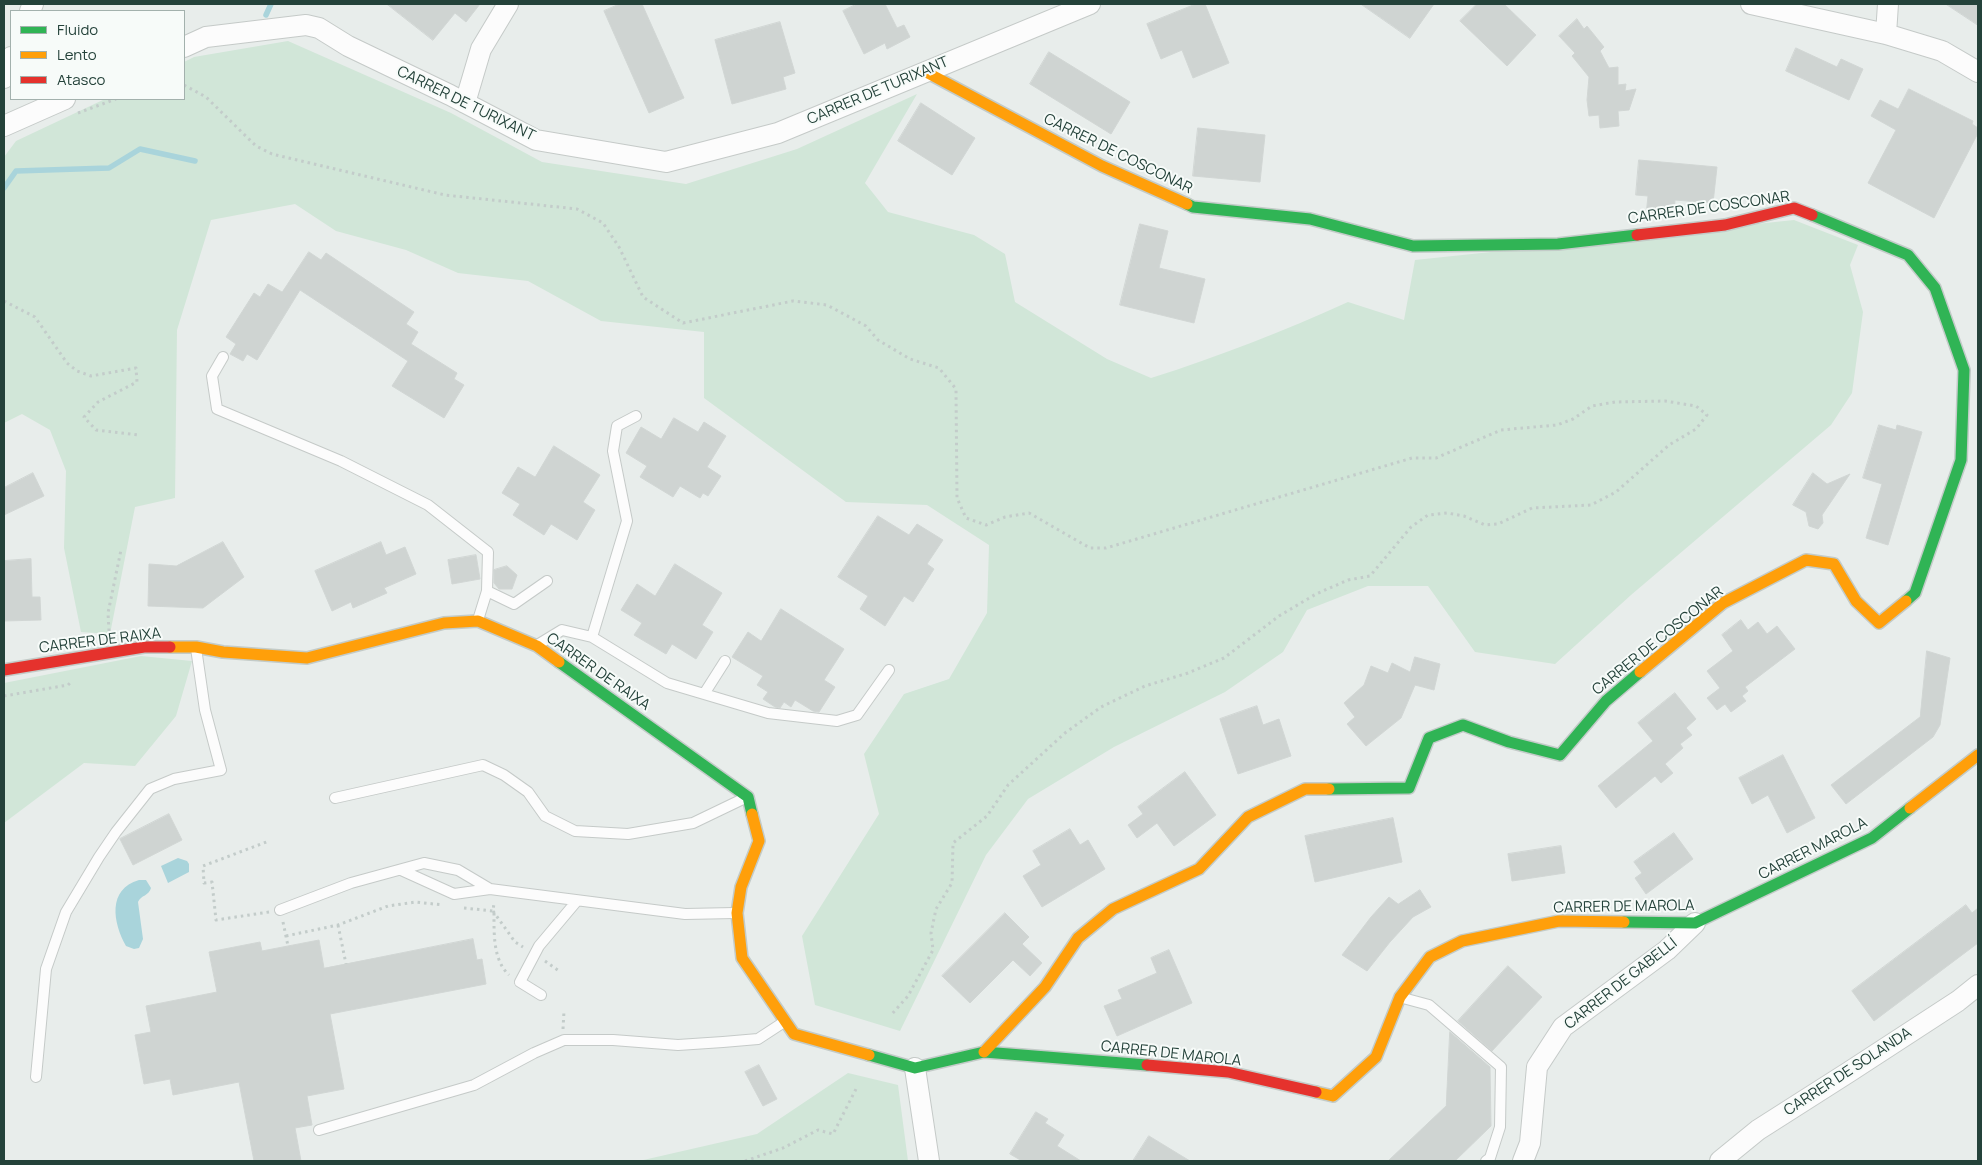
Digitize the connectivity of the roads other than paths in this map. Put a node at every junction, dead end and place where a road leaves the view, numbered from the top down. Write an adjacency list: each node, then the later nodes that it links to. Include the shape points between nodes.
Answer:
1 (508, 4): 12 (street, via 481,49)
2 (1090, 4): 8 (street, CARRER DE TURIXANT)
3 (1751, 4): 5 (street)
4 (1888, 4): 5 (street)
5 (1886, 34): 9 (street, via 1942,51)
6 (185, 47): 12 (street, CARRER DE TURIXANT, via 206,37 306,25 319,28 348,46)
7 (10, 60): 10 (street)
8 (926, 72): 12 (street, CARRER DE TURIXANT, via 778,133 666,162 536,140); 40 (street, CARRER DE COSCONAR, via 1102,166 1193,207 1310,219 1413,246 1558,244 1726,224 1794,208 1908,255 1935,288 1964,370 1961,460 1915,593 1879,623 1856,601 1834,564 1806,560 1723,603 1606,701 1560,755 1509,742 1464,725 1429,738 1409,788 1305,789 1248,817 1199,869 1113,909 1078,938 1045,987)
9 (1978, 72)
10 (4, 78)
11 (63, 100): 13 (street)
12 (465, 102)
13 (4, 126)
14 (223, 357): 17 (lane, via 212,376 217,409 341,461 428,505 488,552)
15 (636, 416): 19 (lane, via 617,426 613,451 627,521)
16 (547, 581): 17 (lane, via 514,604)
17 (488, 591): 18 (lane)
18 (478, 621): 20 (street, CARRER DE RAIXA); 21 (street, CARRER DE RAIXA, via 444,623 307,658)
19 (592, 637): 20 (lane, via 562,630); 25 (lane, via 667,682)
20 (536, 646): 27 (street, CARRER DE RAIXA)
21 (196, 647): 23 (street, CARRER DE RAIXA, via 144,647); 42 (lane, via 205,710 221,770 174,779 150,789 99,857 66,912 46,969)
22 (724, 661): 25 (lane)
23 (4, 670)
24 (889, 670): 25 (lane, via 857,715 837,721 768,713)
25 (704, 694)
26 (1978, 755): 31 (street, CARRER MAROLA, via 1872,838)
27 (748, 797): 28 (lane, via 693,822 628,834 575,832 545,816 528,792 483,765); 34 (street, via 759,840 741,887)
28 (335, 798)
29 (400, 870): 30 (lane, via 454,894); 30 (lane, via 424,863 458,870); 33 (lane, via 351,883)
30 (490, 889): 32 (lane)
31 (1755, 895): 35 (street, CARRER DE MAROLA)
32 (576, 902): 34 (lane, via 685,914); 37 (lane, via 539,946 520,982)
33 (280, 910)
34 (737, 913): 39 (street, via 742,958)
35 (1695, 923): 38 (street, CARRER DE MAROLA, via 1559,921 1462,941 1430,957); 46 (street, CARRER DE GABELLÍ, via 1667,950 1563,1027 1537,1067 1530,1144)
36 (1978, 985): 47 (street, CARRER DE SOLANDA, via 1758,1130)
37 (541, 996)
38 (1400, 997): 40 (street, CARRER DE MAROLA, via 1376,1057 1333,1096 1228,1072); 45 (lane, via 1429,1004 1501,1067 1500,1127 1490,1158)
39 (785, 1021): 41 (street, via 794,1034); 43 (lane, via 758,1039 678,1045 564,1040 474,1085)
40 (984, 1052): 41 (street, CARRER DE MAROLA)
41 (915, 1068): 44 (street)
42 (36, 1077)
43 (320, 1130)
44 (929, 1161)
45 (1486, 1161)
46 (1523, 1161)
47 (1720, 1161)

